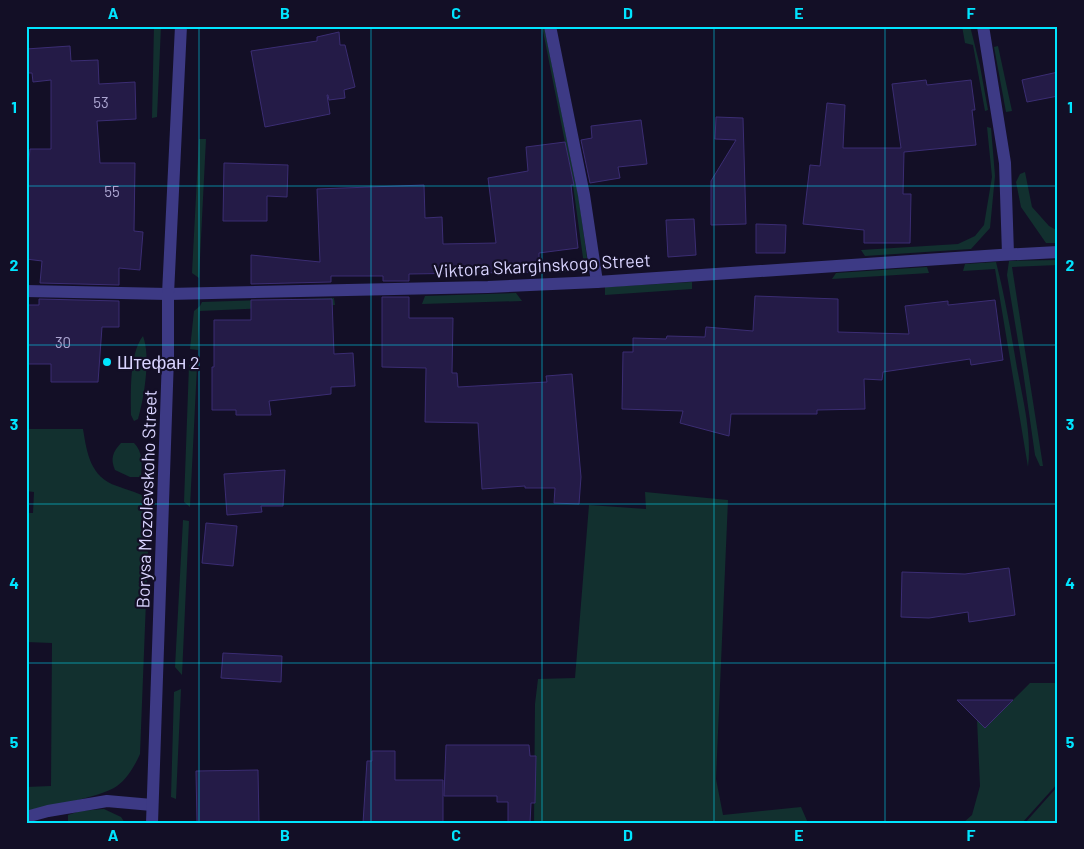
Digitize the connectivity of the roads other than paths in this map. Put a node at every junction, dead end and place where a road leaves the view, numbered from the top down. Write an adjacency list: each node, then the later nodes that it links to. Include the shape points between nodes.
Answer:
1 (181, 26): 8 (street, Borysa Mozolevskoho Street)
2 (550, 26): 6 (street, via 584,195)
3 (983, 26): 5 (street, via 1006,163)
4 (1058, 252): 5 (street, Viktora Skarginskogo Street)
5 (1008, 254): 6 (street, Viktora Skarginskogo Street)
6 (597, 282): 8 (street, Viktora Skarginskogo Street)
7 (26, 292): 8 (street, Viktora Skarginskogo Street)
8 (168, 294): 9 (street, Borysa Mozolevskoho Street)
9 (152, 805): 10 (street, via 107,801); 11 (street, Borysa Mozolevskoho Street)
10 (26, 817)
11 (152, 823)

